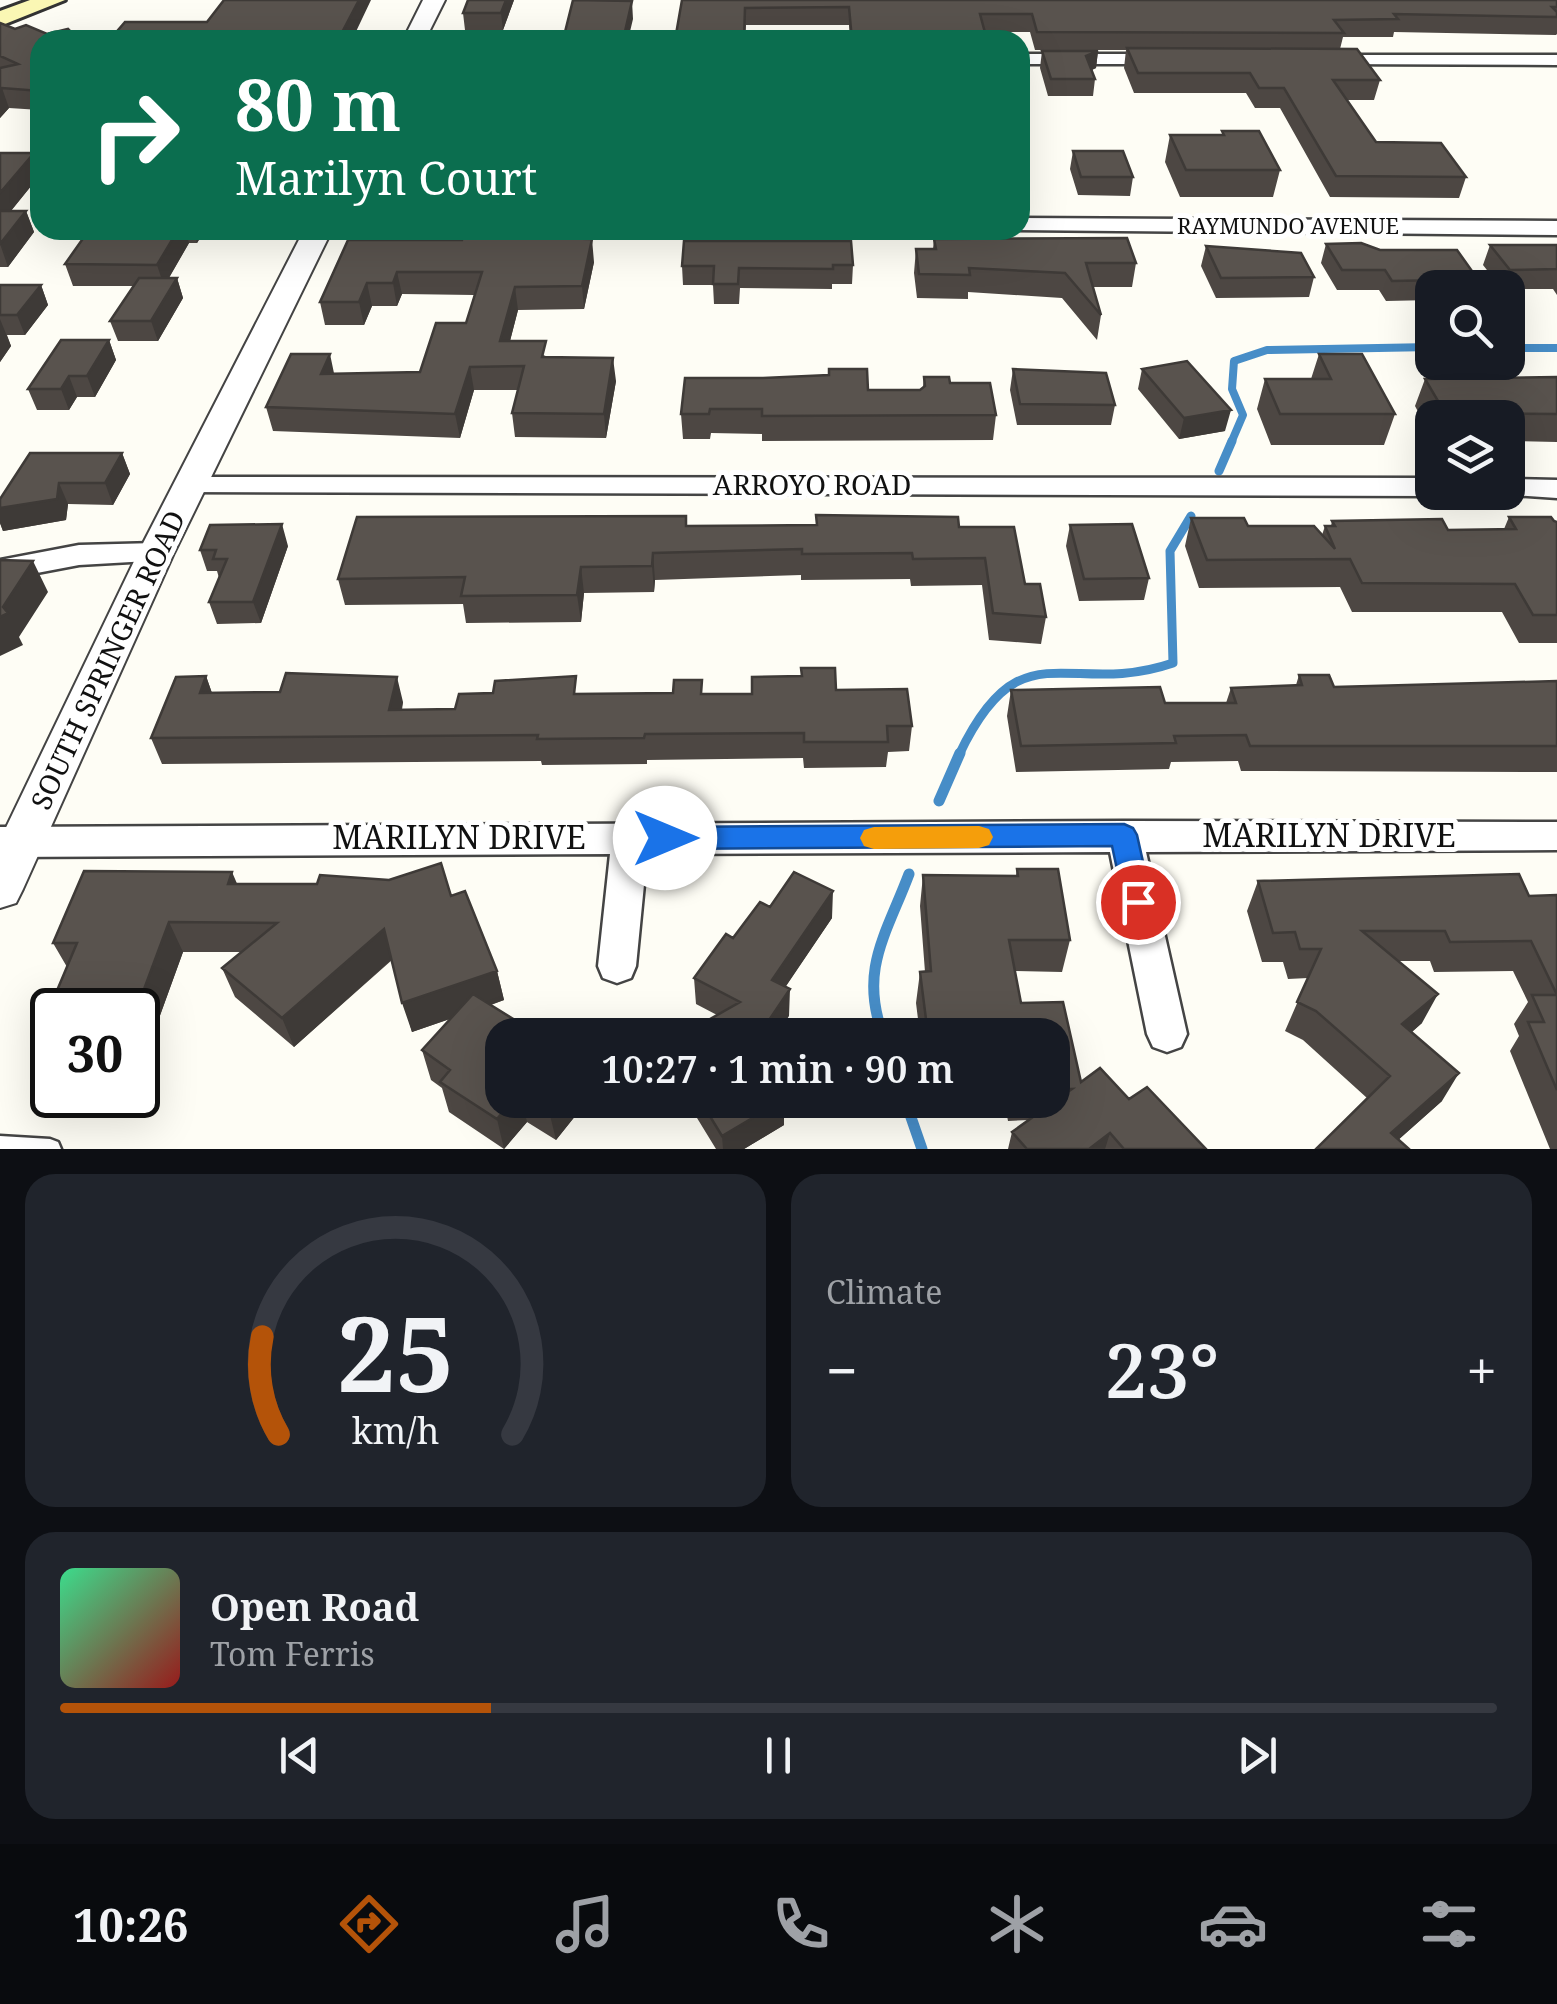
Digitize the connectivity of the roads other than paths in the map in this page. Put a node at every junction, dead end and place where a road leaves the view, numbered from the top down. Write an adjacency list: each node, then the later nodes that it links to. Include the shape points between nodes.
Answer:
1 (53, 0): 2 (main road)
2 (0, 19)
3 (1030, 59): 4 (street)
4 (1196, 59)
5 (1294, 59): 6 (street)
6 (1557, 60)
7 (1030, 225): 8 (street, RAYMUNDO AVENUE)
8 (1557, 228)
9 (313, 240): 10 (street, SOUTH SPRINGER ROAD)
10 (190, 486): 11 (street, ARROYO ROAD); 14 (street, SOUTH SPRINGER ROAD)
11 (1415, 487)
12 (1525, 488): 13 (street)
13 (1557, 488)
14 (156, 553): 15 (street, via 79,555); 19 (street, SOUTH SPRINGER ROAD)
15 (0, 570)
16 (1124, 835): 17 (street, MARILYN DRIVE); 18 (street, MARILYN DRIVE); 22 (street)
17 (1557, 836)
18 (630, 838): 19 (street, MARILYN DRIVE); 21 (street)
19 (10, 842): 20 (street, SOUTH SPRINGER ROAD)
20 (0, 889)
21 (617, 966)
22 (1167, 1034)
23 (0, 1146): 24 (lane)
24 (50, 1149)

